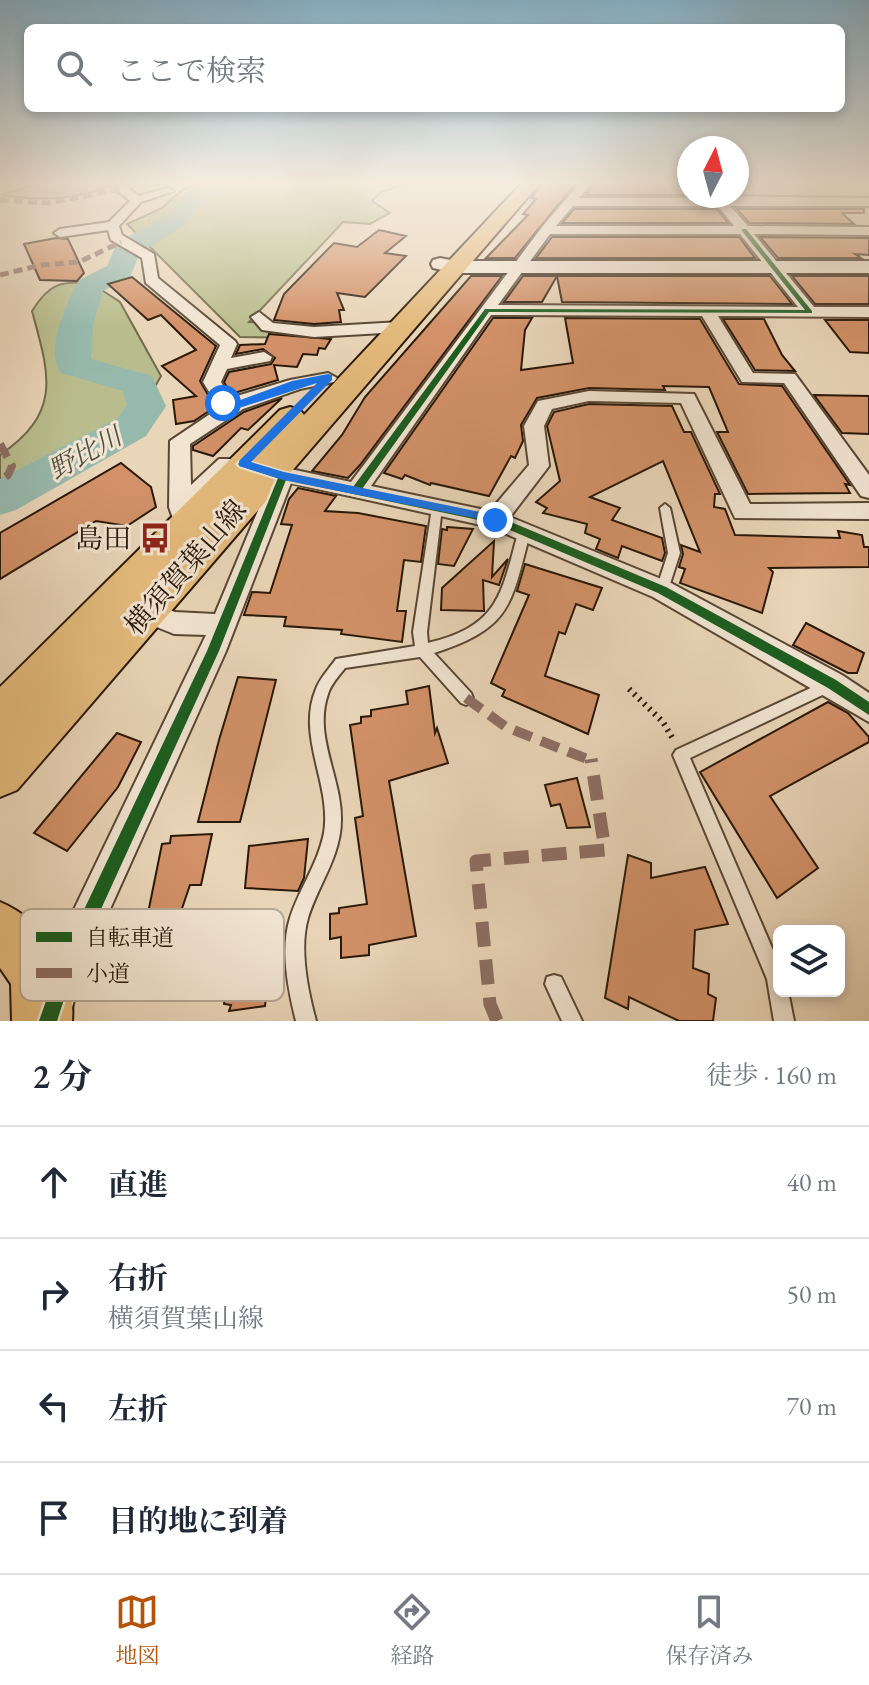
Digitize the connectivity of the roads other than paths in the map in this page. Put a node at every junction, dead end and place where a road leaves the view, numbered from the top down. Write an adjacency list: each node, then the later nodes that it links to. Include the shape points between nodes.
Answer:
1 (546, 230): 11 (street)
2 (744, 230): 12 (street)
3 (76, 231): 9 (street)
4 (116, 231): 21 (street, via 121,242 149,257 151,280 229,344)
5 (476, 231): 10 (main road, 横須賀葉山線)
6 (483, 231): 10 (main road, 横須賀葉山線)
7 (825, 231): 8 (street)
8 (869, 231)
9 (60, 233)
10 (448, 265): 11 (street); 19 (main road, 横須賀葉山線)
11 (518, 267): 12 (street); 14 (street)
12 (774, 267): 13 (street); 16 (street)
13 (869, 267)
14 (487, 310): 15 (street); 25 (street)
15 (707, 311): 16 (street); 26 (street, via 748,378 789,378)
16 (810, 312): 17 (street)
17 (869, 312)
18 (259, 317): 19 (street, via 268,327 314,332)
19 (389, 327): 22 (main road, 横須賀葉山線); 24 (main road, 横須賀葉山線)
20 (264, 357): 21 (street)
21 (218, 365): 23 (street, via 212,382 223,403)
22 (328, 378): 23 (street); 24 (main road, 横須賀葉山線)
23 (236, 405): 30 (street, via 180,441)
24 (257, 467): 25 (street); 30 (main road, 横須賀葉山線); 34 (main road, 横須賀葉山線); 35 (street)
25 (357, 489): 27 (street)
26 (869, 491)
27 (437, 508): 31 (street); 36 (lane)
28 (665, 508): 33 (lane, via 674,553)
29 (869, 511): 31 (street, via 743,512 688,398 589,396 545,405 534,426 539,466)
30 (183, 516): 40 (main road, 横須賀葉山線)
31 (495, 520): 32 (street)
32 (524, 533): 33 (street); 36 (lane, via 505,599 490,622)
33 (662, 590): 37 (street)
34 (146, 612): 35 (street, via 174,623); 41 (main road, 横須賀葉山線)
35 (224, 625): 42 (street)
36 (422, 650): 38 (lane); 49 (lane, via 341,663 321,692 315,731 328,775 333,821 322,869 298,921 298,994)
37 (832, 684): 39 (street); 51 (lane, via 681,755 776,979)
38 (466, 698)
39 (869, 709)
40 (0, 718)
41 (0, 773)
42 (92, 909)
43 (0, 930): 44 (main road)
44 (20, 948)
45 (554, 984): 50 (lane)
46 (44, 1001): 48 (main road)
47 (53, 1001): 48 (street)
48 (45, 1021)
49 (306, 1021)
50 (572, 1021)
51 (784, 1021)

